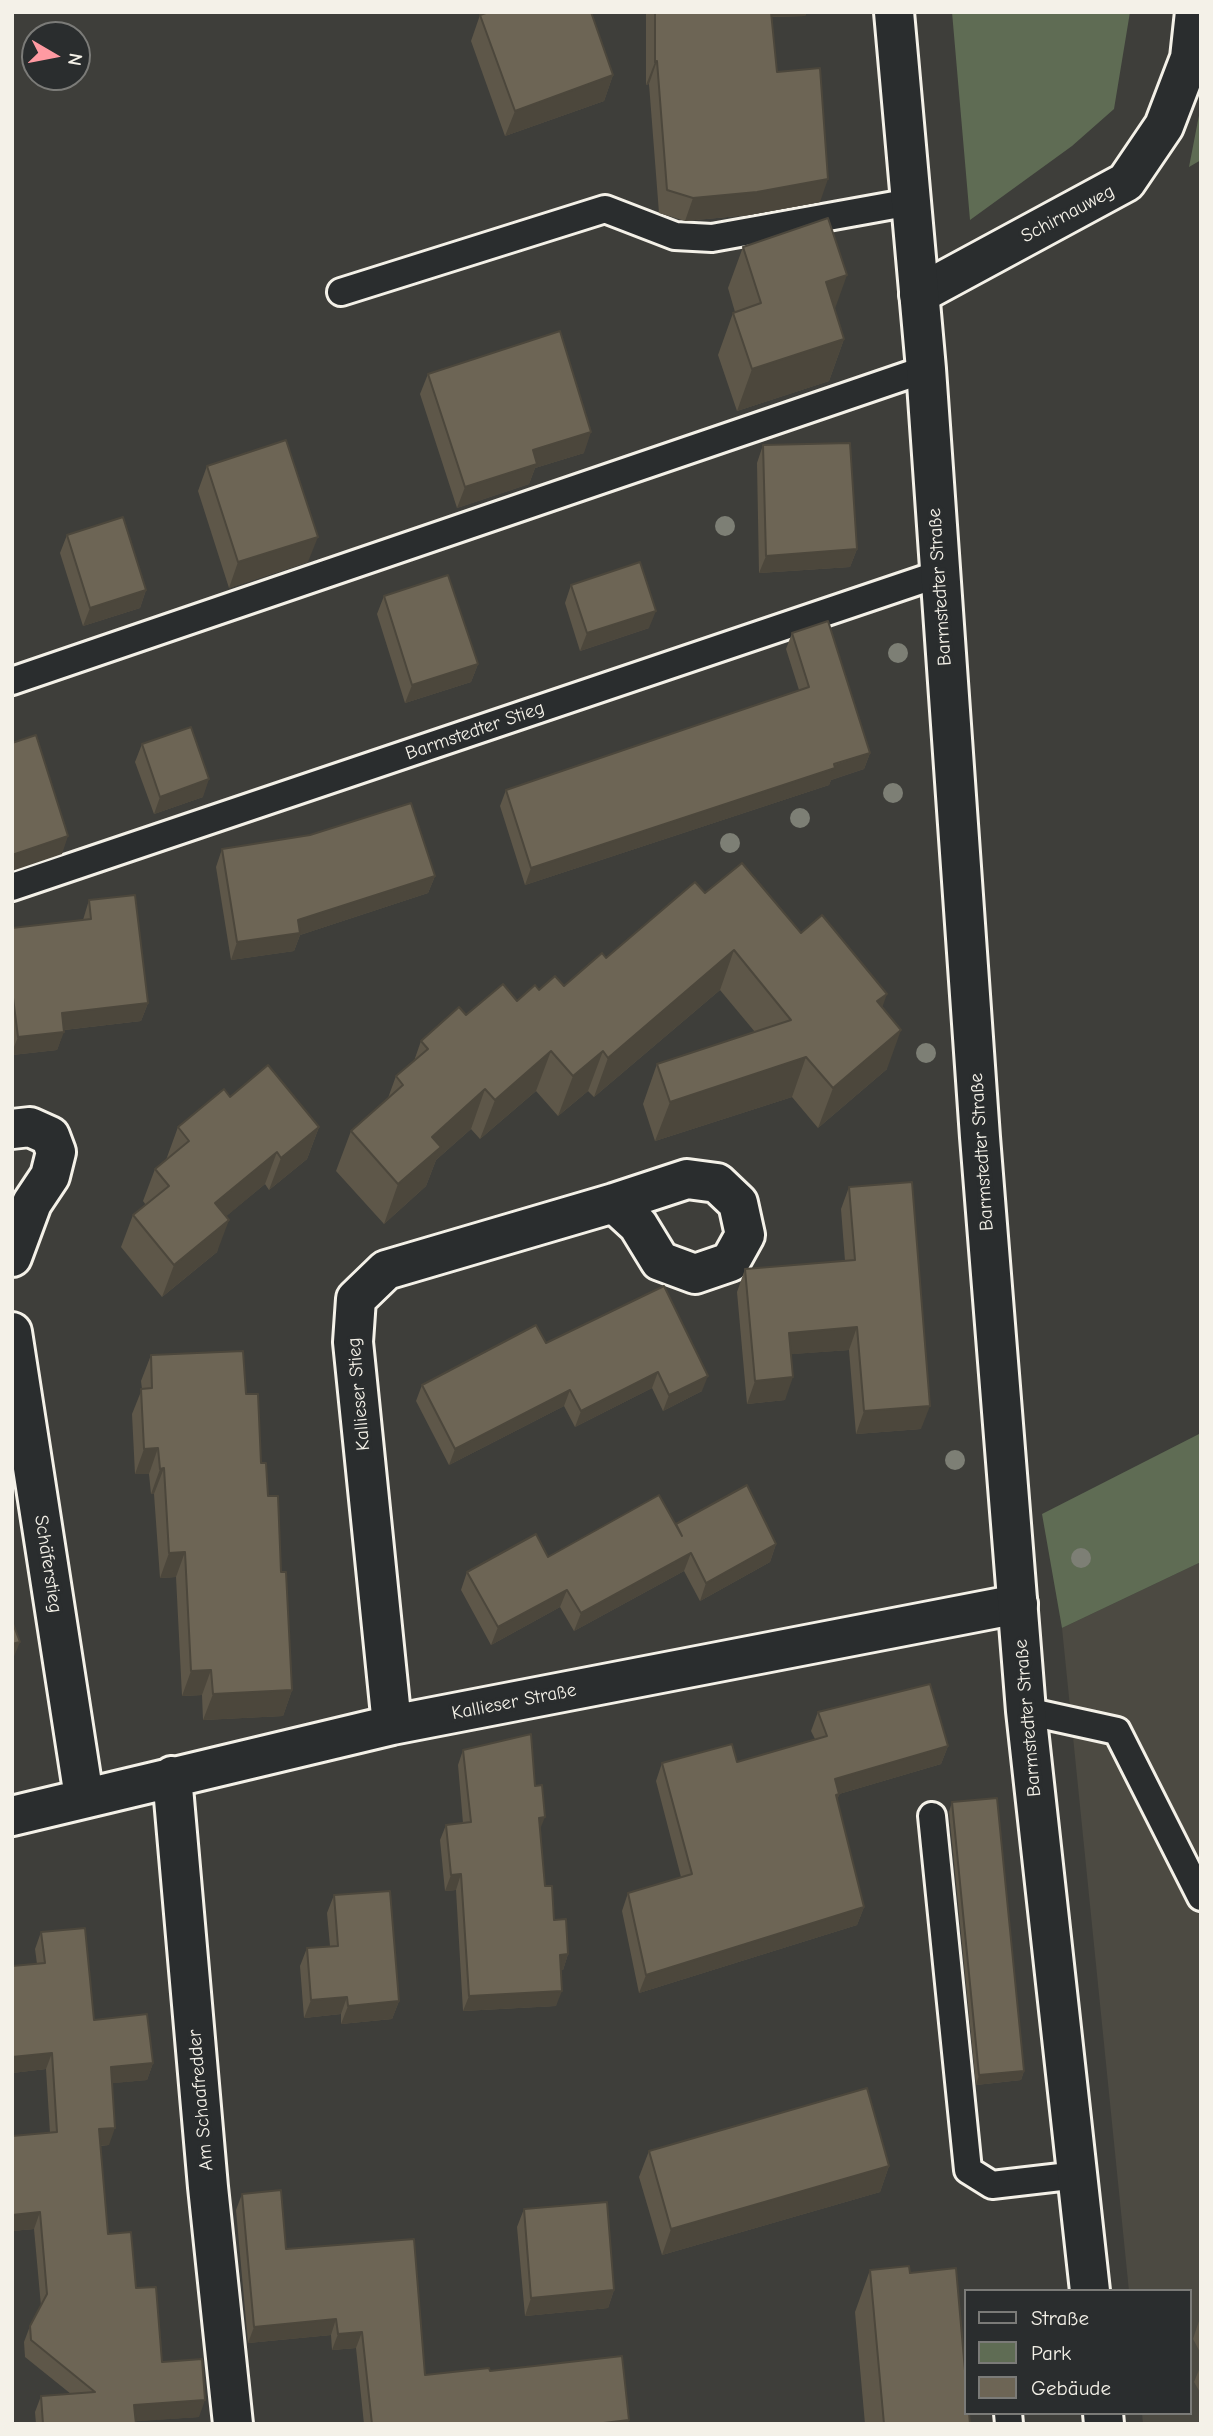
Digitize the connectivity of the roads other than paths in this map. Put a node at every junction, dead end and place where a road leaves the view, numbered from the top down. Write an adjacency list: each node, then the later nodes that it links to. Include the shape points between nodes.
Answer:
1 (894, 12): 3 (street, Barmstedter Straße)
2 (1195, 12): 5 (street, Schirnauweg, via 1190,58 1164,126 1126,183)
3 (911, 202): 4 (lane, via 712,238 675,236 605,209); 5 (street, Barmstedter Straße)
4 (341, 292)
5 (919, 294): 6 (street, Barmstedter Straße)
6 (926, 369): 7 (street, Barmstedter Straße); 8 (lane)
7 (939, 574): 9 (lane, Barmstedter Stieg); 14 (street, Barmstedter Straße)
8 (12, 681)
9 (12, 887)
10 (12, 1129): 12 (street, via 30,1127 50,1136 56,1152 50,1176 32,1203)
11 (614, 1203): 16 (street, Kallieser Stieg, via 386,1270 356,1299 353,1342)
12 (12, 1257)
13 (12, 1332): 18 (street, Schäferstieg)
14 (1018, 1604): 15 (street, Barmstedter Straße); 16 (street, Kallieser Straße)
15 (1026, 1711): 21 (lane, via 1117,1731); 22 (street, Barmstedter Straße)
16 (392, 1726): 17 (street, Kallieser Straße)
17 (172, 1776): 18 (street, Kallieser Straße); 24 (street, Am Schaafredder)
18 (84, 1797): 19 (street, Kallieser Straße)
19 (12, 1816)
20 (932, 1816): 22 (lane, via 968,2170 992,2185)
21 (1201, 1897)
22 (1078, 2175): 23 (street, Barmstedter Straße)
23 (1090, 2289)
24 (233, 2424)

